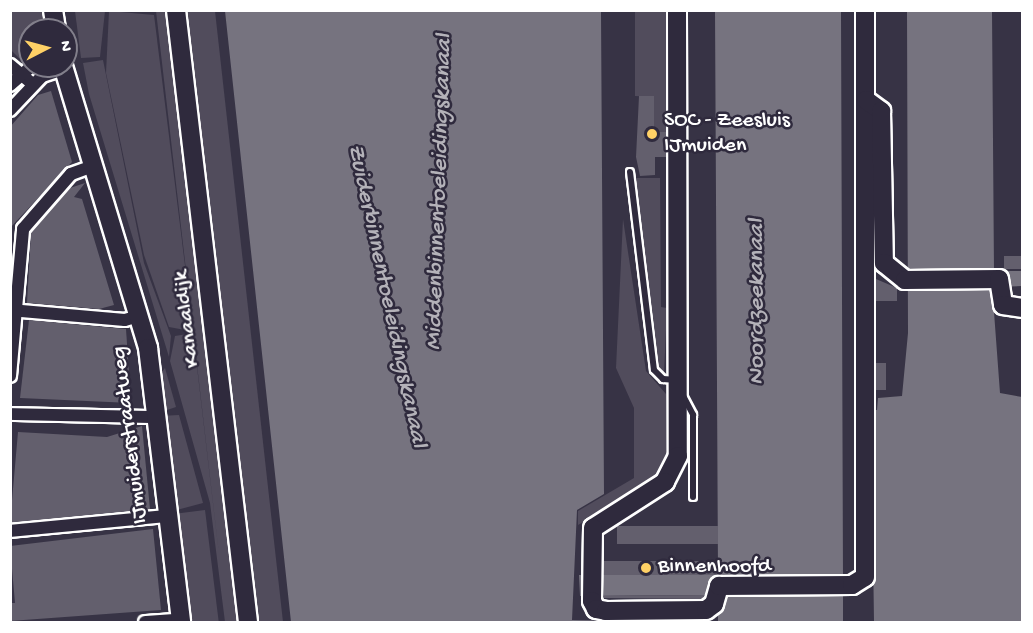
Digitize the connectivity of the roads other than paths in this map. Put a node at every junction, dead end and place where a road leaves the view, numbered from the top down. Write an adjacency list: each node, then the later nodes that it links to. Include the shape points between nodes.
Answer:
1 (176, 10): 24 (street, Kanaaldijk)
2 (677, 10): 16 (street)
3 (865, 10): 8 (street)
4 (25, 78): 7 (street)
5 (45, 78): 7 (street)
6 (67, 78): 10 (street, IJmuiderstraatweg)
7 (33, 84): 9 (street)
8 (866, 100): 12 (street, via 881,111 881,255 905,280 999,279 1003,305); 16 (street, via 868,555 861,583 718,586 711,608 699,611 596,609 592,601 593,534 604,517 674,471)
9 (10, 110)
10 (93, 166): 13 (street, via 71,174 23,229); 14 (street, IJmuiderstraatweg)
11 (630, 172): 16 (lane, via 654,370)
12 (1023, 308)
13 (13, 311): 14 (street, via 125,320); 15 (street)
14 (138, 316): 18 (street, IJmuiderstraatweg)
15 (10, 376)
16 (677, 386): 19 (lane, via 686,395 693,415)
17 (10, 414): 18 (street)
18 (155, 417): 20 (street, IJmuiderstraatweg)
19 (693, 497)
20 (165, 516): 21 (street); 23 (street, IJmuiderstraatweg)
21 (10, 531)
22 (145, 622): 23 (street)
23 (175, 622)
24 (248, 622)

